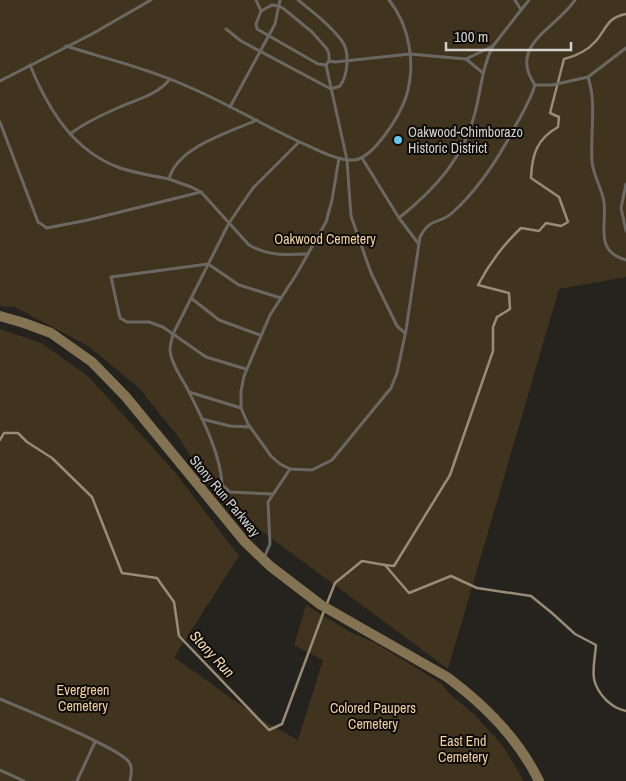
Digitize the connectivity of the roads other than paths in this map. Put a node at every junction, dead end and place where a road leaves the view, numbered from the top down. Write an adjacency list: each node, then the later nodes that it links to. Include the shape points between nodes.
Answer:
1 (151, 0): 14 (lane)
2 (256, 0): 11 (lane)
3 (280, 0): 9 (lane)
4 (298, 0): 20 (lane, via 317,14 343,42)
5 (389, 0): 18 (lane, via 403,23)
6 (514, 0): 10 (lane)
7 (529, 0): 10 (lane)
8 (575, 0): 27 (lane, via 530,49 526,69)
9 (279, 6): 11 (lane, via 272,5); 13 (lane); 21 (lane, via 321,41 329,54)
10 (521, 10): 15 (lane)
11 (261, 11): 13 (lane, via 256,26)
12 (226, 29): 17 (lane)
13 (268, 36): 17 (lane); 21 (lane, via 318,64)
14 (66, 46): 22 (lane); 25 (lane)
15 (493, 46): 19 (lane); 23 (lane)
16 (626, 48): 24 (lane)
17 (260, 50): 28 (lane); 29 (lane)
18 (410, 54): 19 (lane); 20 (lane); 35 (lane, via 408,88 400,110 387,132)
19 (466, 59): 23 (lane)
20 (347, 61): 21 (lane); 28 (lane, via 344,80 340,86)
21 (328, 63): 28 (lane)
22 (30, 65): 26 (lane); 32 (lane, via 46,102)
23 (483, 73): 40 (lane, via 475,116 458,154 435,186)
24 (588, 77): 27 (lane, via 552,85); 45 (lane, via 593,101 592,162 604,202 604,236 612,253)
25 (170, 79): 29 (lane); 32 (lane, via 144,98 103,115)
26 (0, 81)
27 (535, 85): 43 (lane, via 509,138 480,184 450,216 424,228)
28 (331, 89): 36 (lane)
29 (230, 107): 30 (lane)
30 (257, 120): 33 (lane); 37 (lane, via 200,146 177,164)
31 (0, 122): 39 (lane, via 38,222 47,228)
32 (70, 134): 37 (lane, via 110,164)
33 (299, 142): 34 (lane); 41 (lane, via 253,188)
34 (339, 158): 36 (lane); 44 (lane, via 326,222)
35 (362, 158): 36 (lane); 40 (lane)
36 (347, 160): 51 (lane, via 352,216 362,248 397,326)
37 (169, 179): 39 (lane)
38 (626, 184): 42 (lane, via 621,208)
39 (201, 192): 41 (lane)
40 (399, 218): 43 (lane)
41 (229, 223): 44 (lane, via 259,251 272,255); 46 (lane)
42 (626, 230)
43 (418, 244): 51 (lane)
44 (307, 254): 48 (lane)
45 (626, 260)
46 (208, 264): 47 (lane); 48 (lane, via 239,285); 50 (lane, via 111,277 120,318 127,322 149,322)
47 (191, 298): 50 (lane); 52 (lane, via 219,320)
48 (281, 298): 52 (lane)
49 (0, 316): 60 (street, Stony Run Parkway, via 51,333 92,362 126,397)
50 (173, 334): 53 (lane, via 206,358); 54 (lane, via 170,351)
51 (405, 334): 58 (lane, via 391,388 332,460 312,470)
52 (261, 335): 53 (lane)
53 (246, 369): 55 (lane)
54 (189, 392): 55 (lane); 56 (lane)
55 (241, 408): 57 (lane)
56 (201, 419): 57 (lane); 59 (lane, via 217,457 222,485 230,492)
57 (250, 427): 58 (lane, via 271,456)
58 (290, 469): 59 (lane)
59 (272, 494): 60 (lane, via 267,511 270,544)
60 (263, 560): 67 (street, Stony Run Parkway, via 321,606 466,691 493,715 516,743)
61 (0, 699): 62 (lane)
62 (95, 742): 65 (lane); 66 (lane, via 126,759 132,769)
63 (0, 770): 64 (lane)
64 (24, 781)
65 (77, 781)
66 (130, 781)
67 (539, 781)

